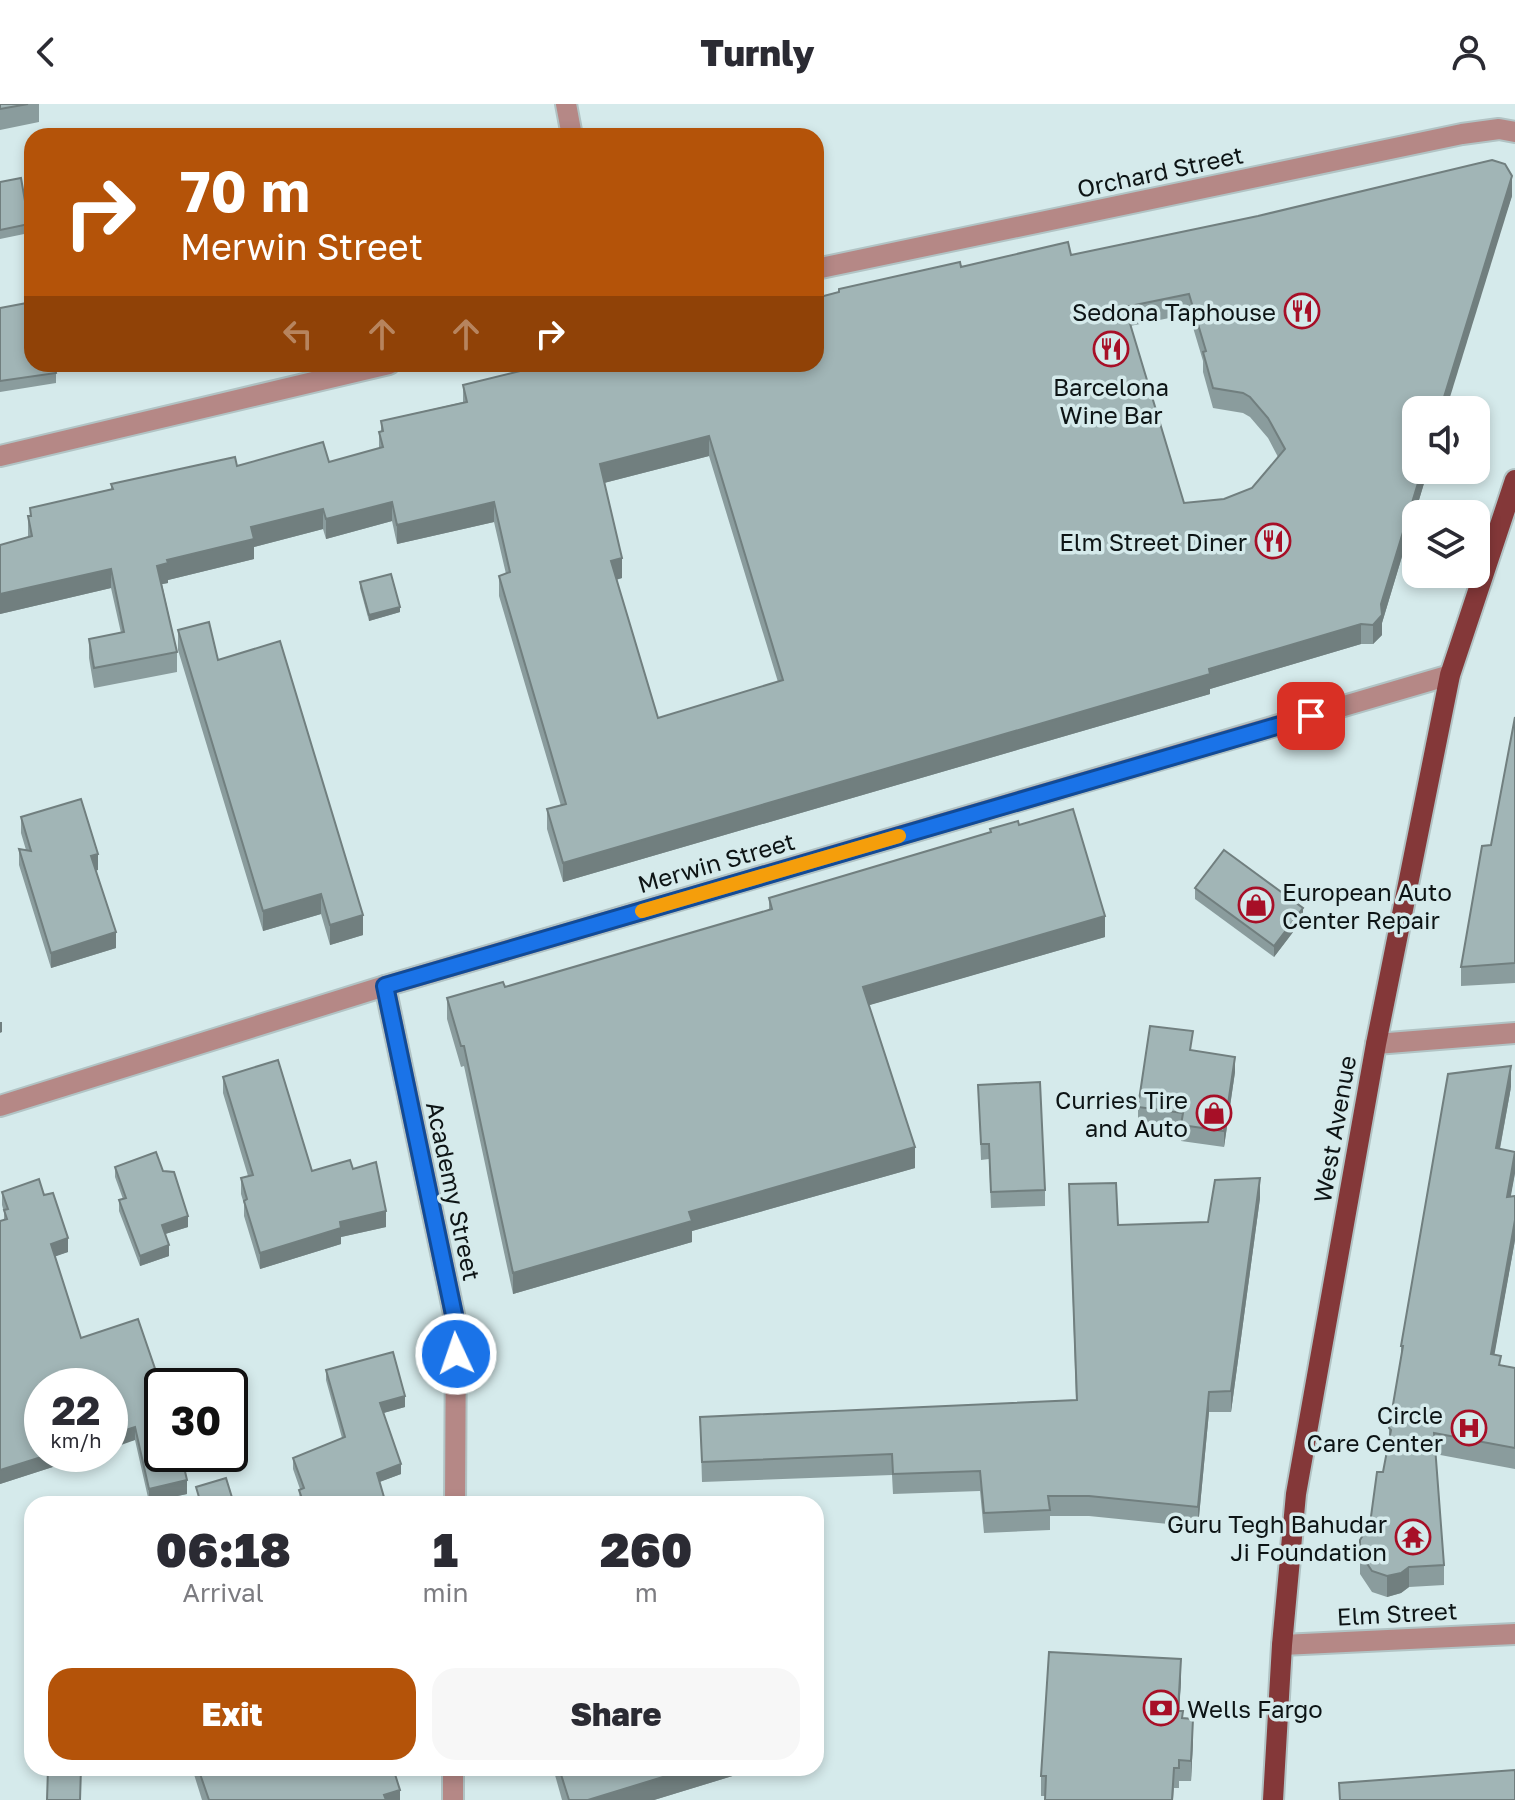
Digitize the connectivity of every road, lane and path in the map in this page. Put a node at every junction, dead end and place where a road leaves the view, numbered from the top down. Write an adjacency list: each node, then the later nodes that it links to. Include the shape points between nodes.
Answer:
1 (566, 104): 2 (street)
2 (570, 128)
3 (1515, 132): 4 (street, Orchard Street, via 1462,134)
4 (824, 267)
5 (355, 372): 6 (street)
6 (0, 456)
7 (1515, 480): 8 (main road, West Avenue)
8 (1450, 675): 9 (street, Merwin Street); 11 (main road, West Avenue)
9 (385, 986): 12 (street, Merwin Street); 13 (street, Academy Street, via 456,1324)
10 (1515, 1033): 11 (street)
11 (1376, 1044): 15 (main road, West Avenue, via 1296,1494)
12 (0, 1106)
13 (455, 1496)
14 (1515, 1634): 15 (street, Elm Street)
15 (1282, 1645): 18 (main road, West Avenue)
16 (453, 1776): 17 (street)
17 (453, 1800)
18 (1273, 1800)

